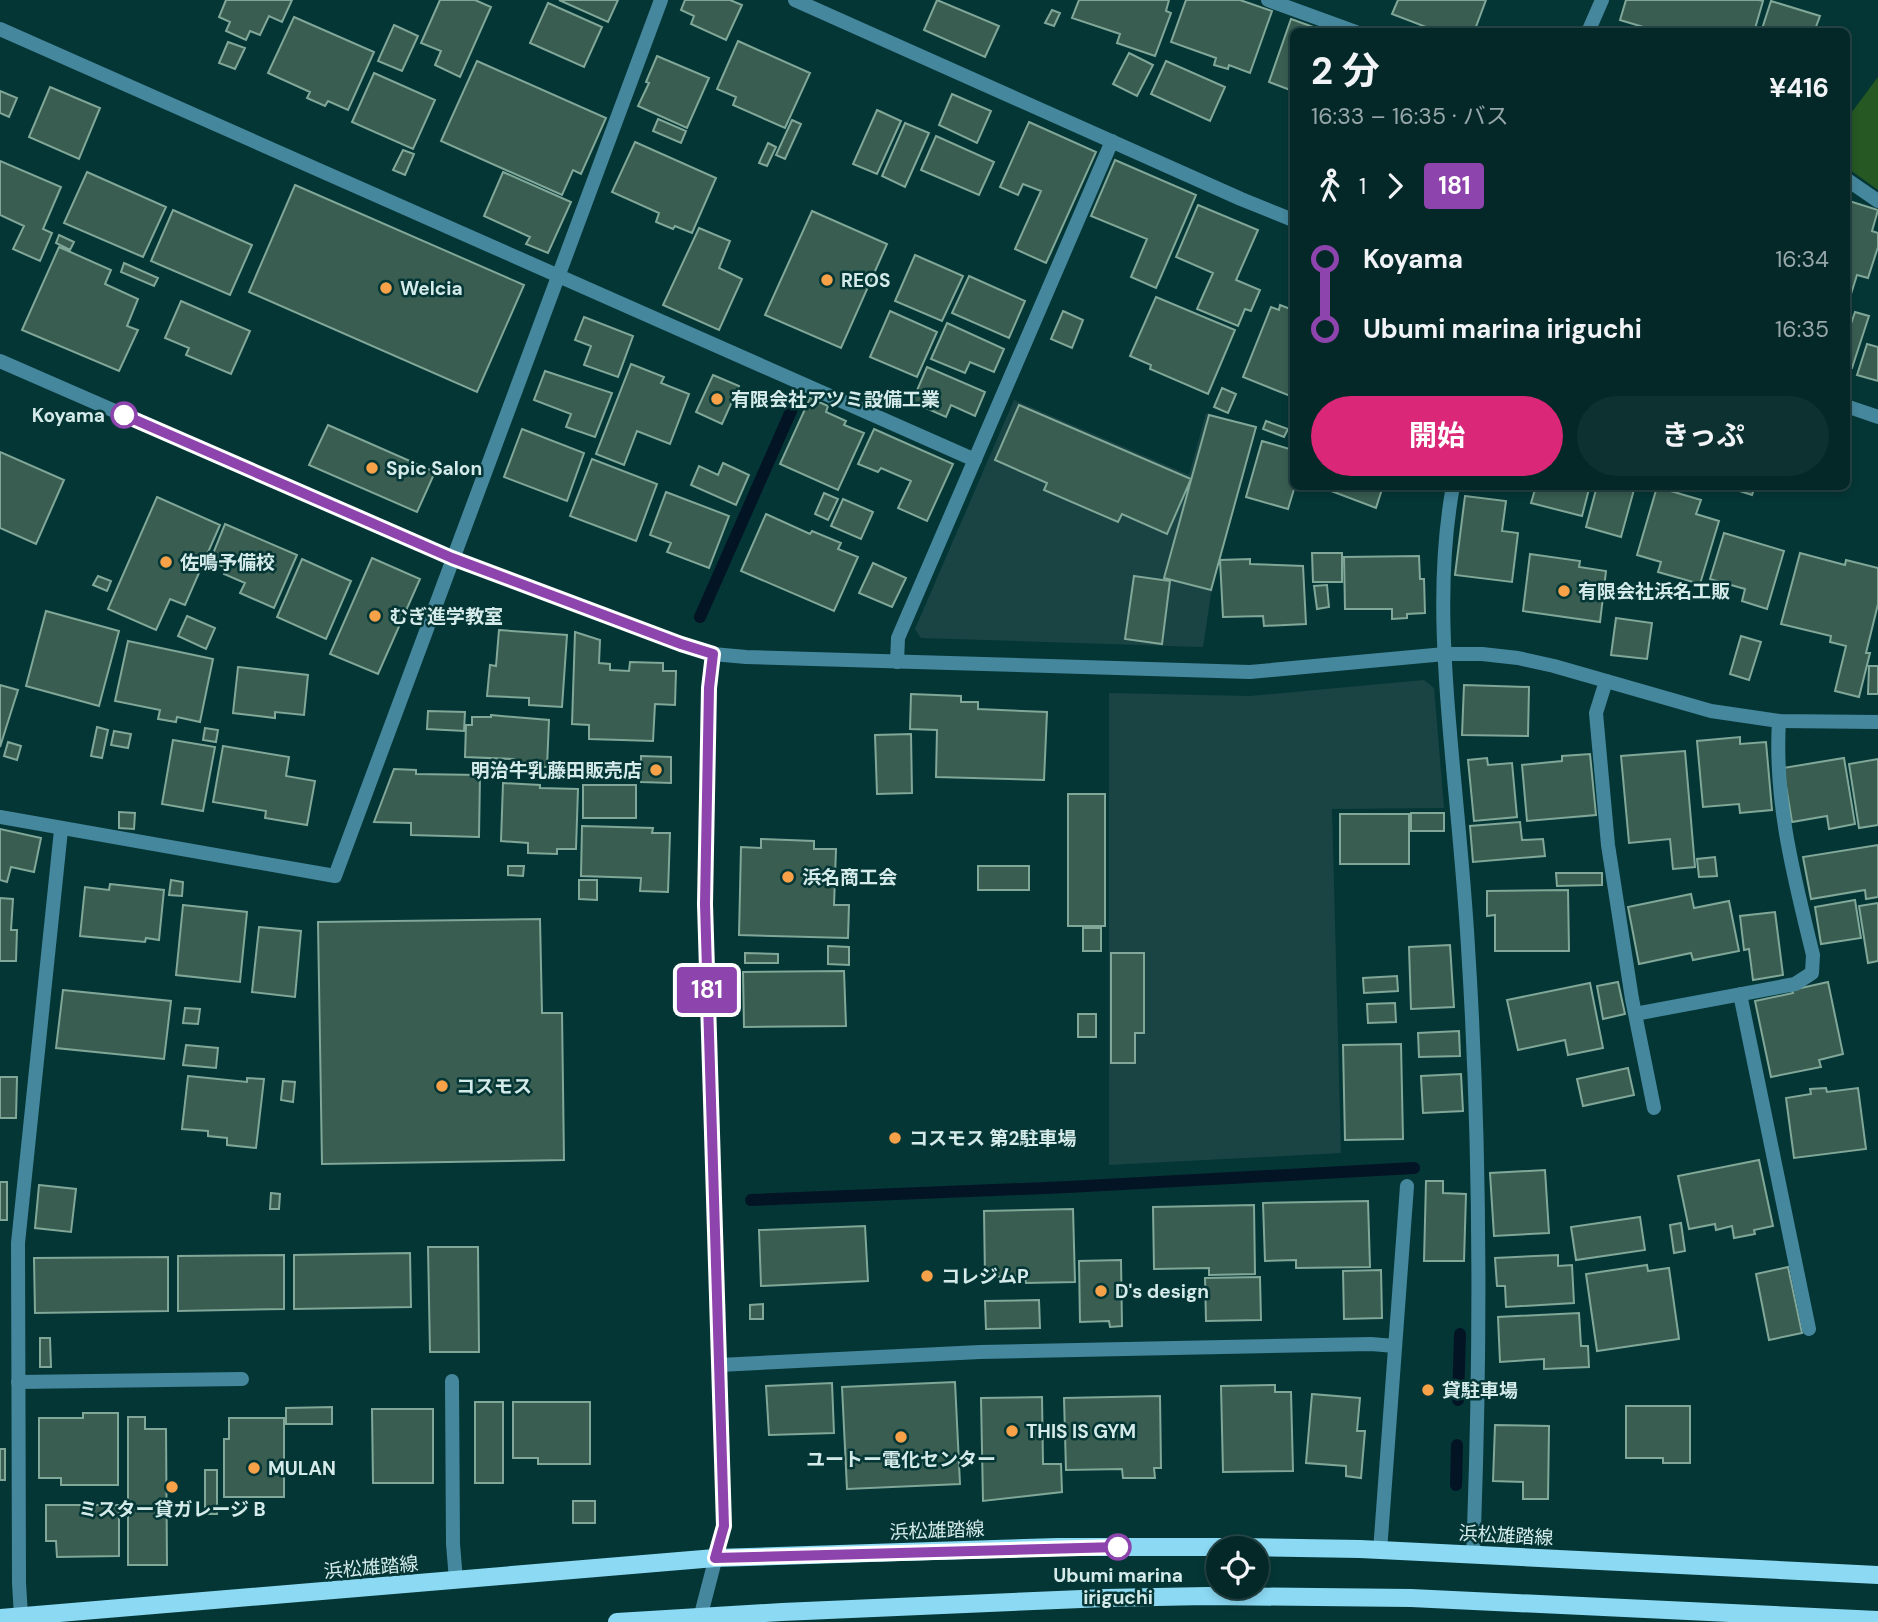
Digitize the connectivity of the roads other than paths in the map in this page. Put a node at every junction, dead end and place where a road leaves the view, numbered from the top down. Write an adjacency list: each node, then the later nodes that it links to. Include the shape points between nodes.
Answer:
1 (661, 0): 12 (street)
2 (795, 0): 8 (street)
3 (1268, 0): 5 (street)
4 (1602, 0): 6 (street)
5 (1345, 28)
6 (1590, 28)
7 (0, 29): 12 (street)
8 (1112, 141): 11 (street); 16 (street)
9 (1850, 182): 10 (street)
10 (1878, 201)
11 (1290, 219)
12 (558, 276): 16 (street); 18 (street)
13 (0, 361): 18 (street)
14 (1850, 407): 15 (street)
15 (1878, 416)
16 (975, 460): 21 (street, via 898,638)
17 (1452, 490): 20 (street, via 1445,543)
18 (452, 558): 19 (street); 26 (street, via 335,876)
19 (713, 654): 21 (street); 33 (street, via 705,904)
20 (1445, 654): 21 (street, via 1250,672); 22 (street, via 1518,658); 38 (street, via 1476,1115 1479,1305)
21 (897, 662)
22 (1606, 681): 23 (street, via 1711,711); 28 (street, via 1596,713 1608,845)
23 (1779, 721): 24 (street); 27 (street, via 1783,824 1813,955 1812,974 1795,984)
24 (1878, 722)
25 (0, 817): 26 (street)
26 (61, 830): 36 (street, via 18,1243)
27 (1741, 994): 28 (street); 31 (street)
28 (1635, 1014): 29 (street)
29 (1654, 1108)
30 (1408, 1186): 32 (street)
31 (1809, 1329)
32 (1395, 1346): 33 (street, via 980,1352); 37 (street)
33 (719, 1364): 39 (street, via 724,1526)
34 (242, 1379): 36 (street)
35 (452, 1381): 41 (street)
36 (18, 1382): 42 (street)
37 (1380, 1551): 38 (main road, 浜松雄踏線); 39 (main road, 浜松雄踏線, via 1058,1547)
38 (1473, 1555): 40 (main road, 浜松雄踏線)
39 (715, 1558): 41 (main road, 浜松雄踏線); 44 (street)
40 (1878, 1575)
41 (456, 1580): 42 (main road, 浜松雄踏線)
42 (21, 1616): 43 (main road, 浜松雄踏線)
43 (0, 1618)
44 (699, 1619): 45 (main road, via 1104,1598 1309,1596); 46 (main road)
45 (1878, 1620)
46 (617, 1622)

